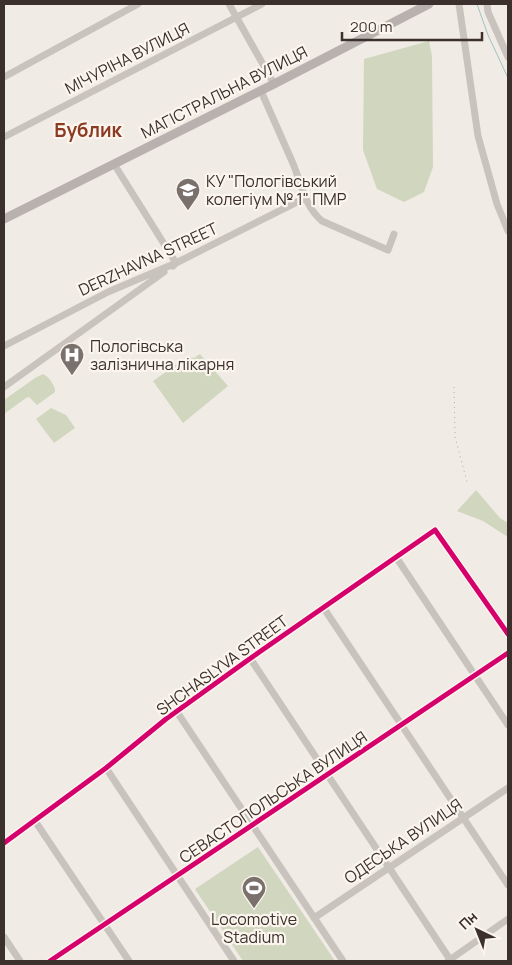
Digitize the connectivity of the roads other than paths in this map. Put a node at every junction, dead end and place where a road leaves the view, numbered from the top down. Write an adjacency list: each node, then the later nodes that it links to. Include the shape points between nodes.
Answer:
1 (138, 4): 9 (street)
2 (229, 4): 7 (street)
3 (262, 4): 7 (street, МІЧУРІНА ВУЛИЦЯ)
4 (429, 4): 10 (main road, МАГІСТРАЛЬНА ВУЛИЦЯ)
5 (459, 4): 16 (street, via 478,136)
6 (487, 4): 8 (street)
7 (237, 18): 10 (street); 12 (street, МІЧУРІНА ВУЛИЦЯ)
8 (508, 57)
9 (4, 77)
10 (274, 84): 11 (main road, МАГІСТРАЛЬНА ВУЛИЦЯ)
11 (261, 91): 13 (main road, МАГІСТРАЛЬНА ВУЛИЦЯ); 14 (street, via 292,159)
12 (4, 137)
13 (114, 164): 15 (main road, МАГІСТРАЛЬНА ВУЛИЦЯ); 18 (street)
14 (305, 198): 17 (street, via 310,210 322,221 388,250); 18 (street, DERZHAVNA STREET)
15 (4, 219)
16 (508, 231)
17 (394, 234)
18 (176, 264): 19 (street, DERZHAVNA STREET, via 108,292); 20 (street)
19 (4, 346)
20 (4, 387)
21 (396, 557): 22 (street, SHCHASLYVA STREET); 23 (street, SHCHASLYVA STREET, via 435,530); 26 (street)
22 (323, 607): 25 (street, SHCHASLYVA STREET); 29 (street)
23 (508, 634)
24 (508, 653): 26 (street, СЕВАСТОПОЛЬСЬКА ВУЛИЦЯ)
25 (250, 658): 27 (street, SHCHASLYVA STREET); 31 (street)
26 (475, 675): 28 (street); 29 (street, СЕВАСТОПОЛЬСЬКА ВУЛИЦЯ)
27 (177, 712): 30 (street, SHCHASLYVA STREET); 35 (street)
28 (508, 725)
29 (402, 726): 31 (street, СЕВАСТОПОЛЬСЬКА ВУЛИЦЯ); 33 (street)
30 (106, 768): 34 (street, SHCHASLYVA STREET); 38 (street)
31 (327, 776): 35 (street, СЕВАСТОПОЛЬСЬКА ВУЛИЦЯ); 37 (street)
32 (508, 788): 33 (street, ОДЕСЬКА ВУЛИЦЯ)
33 (463, 818): 37 (street, ОДЕСЬКА ВУЛИЦЯ); 39 (street)
34 (35, 820): 36 (street, SHCHASLYVA STREET); 42 (street)
35 (253, 826): 38 (street, СЕВАСТОПОЛЬСЬКА ВУЛИЦЯ); 40 (street)
36 (4, 844)
37 (388, 868): 40 (street, ОДЕСЬКА ВУЛИЦЯ); 49 (street)
38 (178, 875): 42 (street, СЕВАСТОПОЛЬСЬКА ВУЛИЦЯ); 47 (street)
39 (508, 885)
40 (314, 918): 48 (street)
41 (508, 919): 49 (street)
42 (105, 926): 45 (street, СЕВАСТОПОЛЬСЬКА ВУЛИЦЯ); 46 (street)
43 (4, 937): 44 (street)
44 (20, 961)
45 (50, 961)
46 (129, 961)
47 (234, 961)
48 (343, 961)
49 (449, 961)

